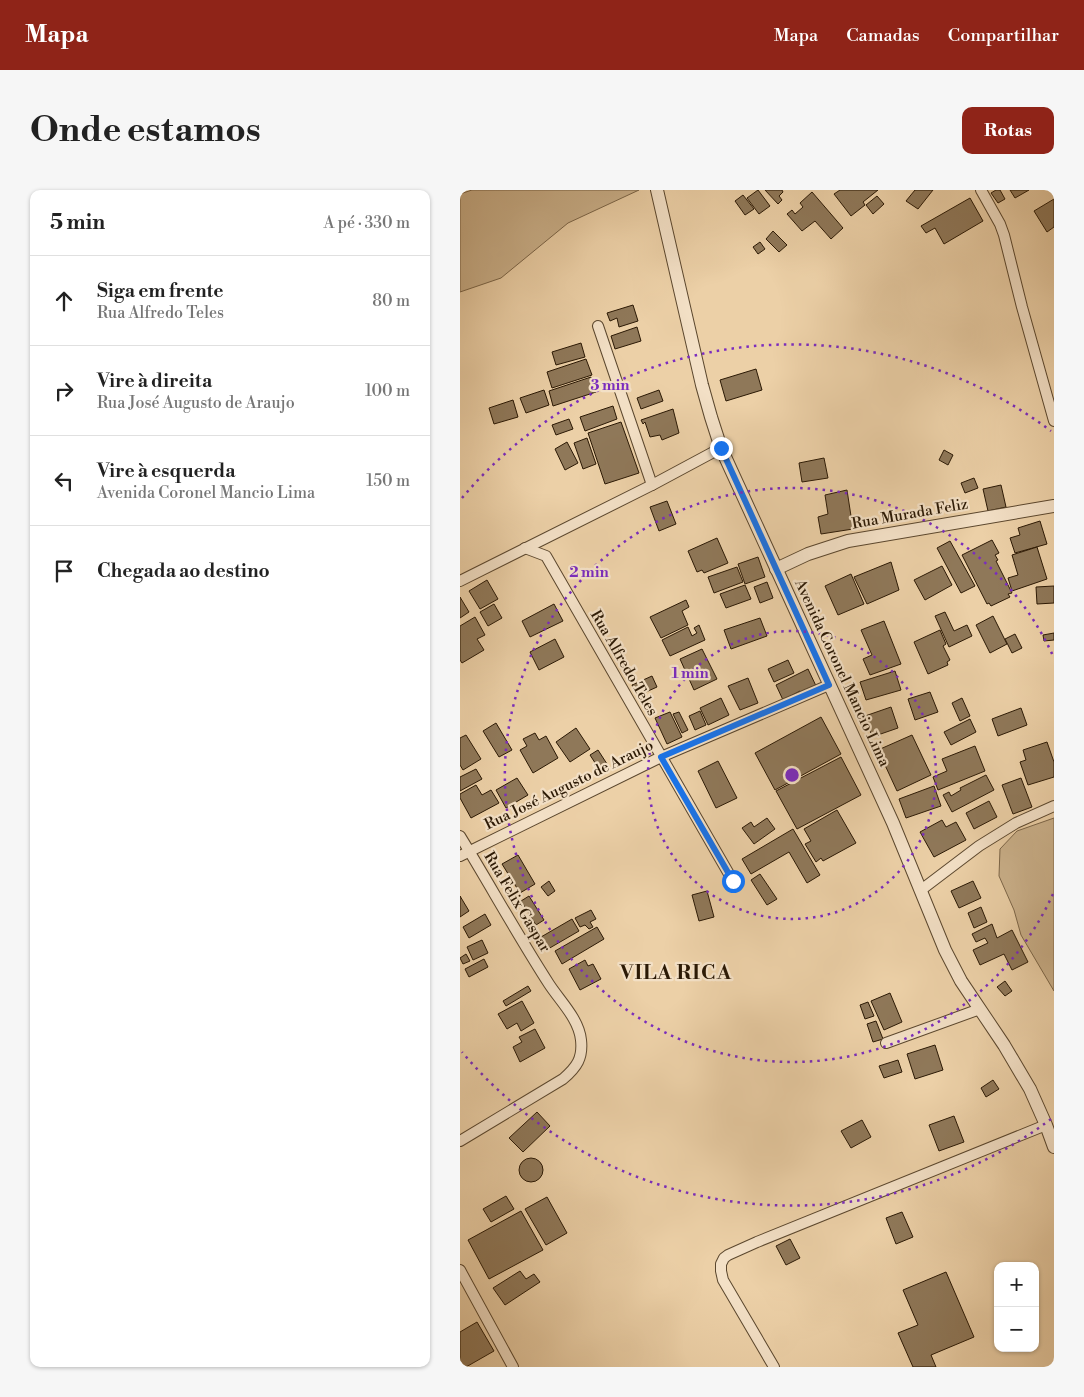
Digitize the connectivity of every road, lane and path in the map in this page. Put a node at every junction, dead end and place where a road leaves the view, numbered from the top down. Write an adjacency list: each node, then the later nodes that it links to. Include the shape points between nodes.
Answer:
1 (657, 190): 5 (street, Avenida Coronel Mancio Lima, via 702,384)
2 (981, 190): 4 (street, via 1004,235)
3 (598, 326): 6 (street)
4 (1054, 421)
5 (721, 448): 6 (street); 9 (street, Avenida Coronel Mancio Lima)
6 (652, 485): 8 (street)
7 (1054, 506): 9 (street, Rua Murada Feliz, via 848,541)
8 (525, 548): 10 (street); 12 (street, Rua Alfredo Teles, via 546,556)
9 (776, 569): 11 (street, Avenida Coronel Mancio Lima)
10 (460, 581)
11 (829, 685): 12 (street, Rua José Augusto de Araujo); 17 (street, Avenida Coronel Mancio Lima)
12 (661, 757): 15 (street, Rua José Augusto de Araujo); 16 (street, Rua Alfredo Teles)
13 (1054, 806): 17 (street, via 1016,823 978,846)
14 (460, 836): 15 (street, Rua Felix Gaspar)
15 (464, 853): 21 (street, Rua Felix Gaspar, via 579,1030 582,1048 579,1061 563,1079)
16 (733, 881)
17 (921, 890): 18 (street, Avenida Coronel Mancio Lima, via 945,950)
18 (980, 1009): 19 (street); 20 (street, Avenida Coronel Mancio Lima, via 1030,1089)
19 (886, 1043)
20 (1046, 1125): 22 (street, Avenida Coronel Mancio Lima); 25 (street, via 724,1258 721,1271 728,1290)
21 (460, 1141)
22 (1054, 1147)
23 (460, 1270): 24 (street)
24 (513, 1367)
25 (774, 1367)

